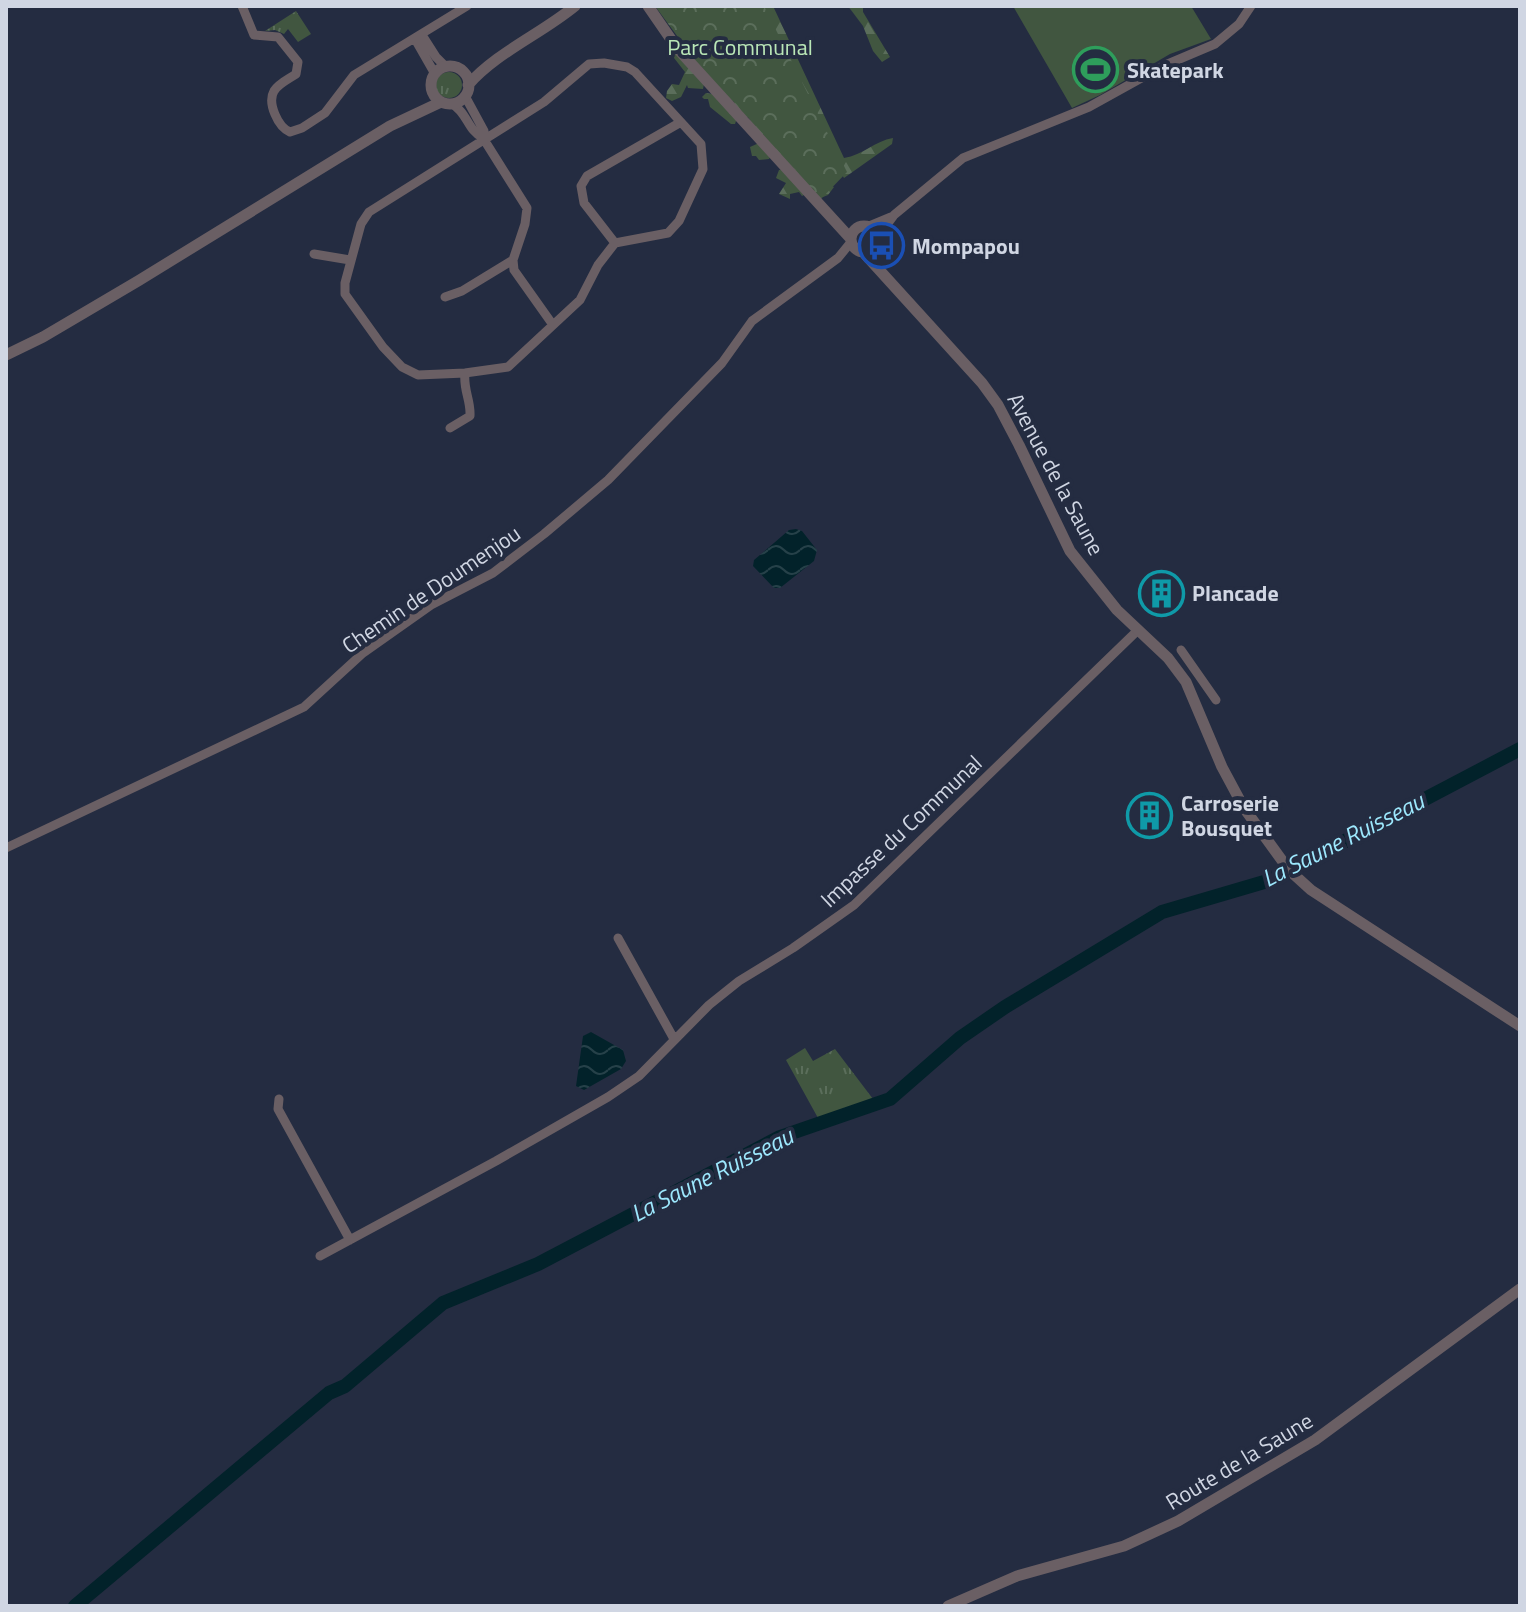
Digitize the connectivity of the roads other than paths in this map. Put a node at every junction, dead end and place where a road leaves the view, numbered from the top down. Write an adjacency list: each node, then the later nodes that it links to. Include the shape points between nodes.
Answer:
1 (242, 6): 6 (street, via 254,35 283,40 298,62 296,74 272,96 282,127 290,132 325,113 354,75)
2 (467, 6): 6 (street)
3 (575, 6): 7 (street)
4 (648, 6): 17 (street, Avenue de la Saune, via 677,48)
5 (1251, 6): 16 (street, via 1215,44 1089,107 973,152)
6 (418, 37): 8 (street)
7 (505, 54): 9 (street); 11 (street, via 477,75)
8 (441, 70): 9 (street); 10 (street)
9 (461, 70): 11 (street)
10 (432, 90): 12 (street); 13 (street)
11 (466, 91): 12 (street); 15 (street, via 465,102 484,131)
12 (447, 103): 13 (street); 15 (street, via 459,107)
13 (402, 119): 28 (street, via 138,281)
14 (681, 122): 15 (street, via 635,72 589,64 544,102); 20 (street, via 704,154 703,169 679,221 668,233); 20 (street, via 587,176 581,186 584,203)
15 (483, 138): 23 (street, via 369,212); 24 (street, via 527,208)
16 (894, 215): 18 (street); 19 (street)
17 (832, 217): 18 (street, Avenue de la Saune); 21 (street, Avenue de la Saune)
18 (863, 227): 19 (street, via 874,231); 21 (street)
19 (876, 242): 21 (street); 25 (street, Avenue de la Saune)
20 (615, 243): 27 (street, via 580,300)
21 (856, 246): 25 (street, Avenue de la Saune); 36 (street, Chemin de Doumenjou, via 752,321 722,363 608,480 544,534 493,573 431,605 363,653 304,707)
22 (314, 254): 23 (street)
23 (350, 260): 29 (street, via 345,294 402,367 418,375)
24 (513, 260): 26 (street); 27 (street, via 514,270)
25 (882, 271): 31 (street, Avenue de la Saune, via 998,405 1070,551)
26 (445, 297)
27 (553, 325): 29 (street, via 508,367)
28 (6, 355)
29 (465, 373): 30 (street, via 470,416)
30 (450, 428)
31 (1138, 630): 34 (street, Avenue de la Saune); 39 (street, Impasse du Communal, via 854,905 739,981)
32 (1181, 650): 33 (street)
33 (1198, 674): 34 (street); 35 (street)
34 (1186, 682): 38 (street, Avenue de la Saune, via 1244,808 1298,880)
35 (1216, 700)
36 (6, 848)
37 (618, 938): 39 (street)
38 (1520, 1026)
39 (674, 1039): 41 (street, Impasse du Communal, via 652,1065 608,1097)
40 (279, 1099): 41 (street, via 278,1109)
41 (350, 1240): 42 (street, Impasse du Communal)
42 (320, 1256)
43 (1520, 1289): 44 (street, Route de la Saune, via 1315,1440 1178,1521 1124,1546 1017,1576)
44 (948, 1606)

